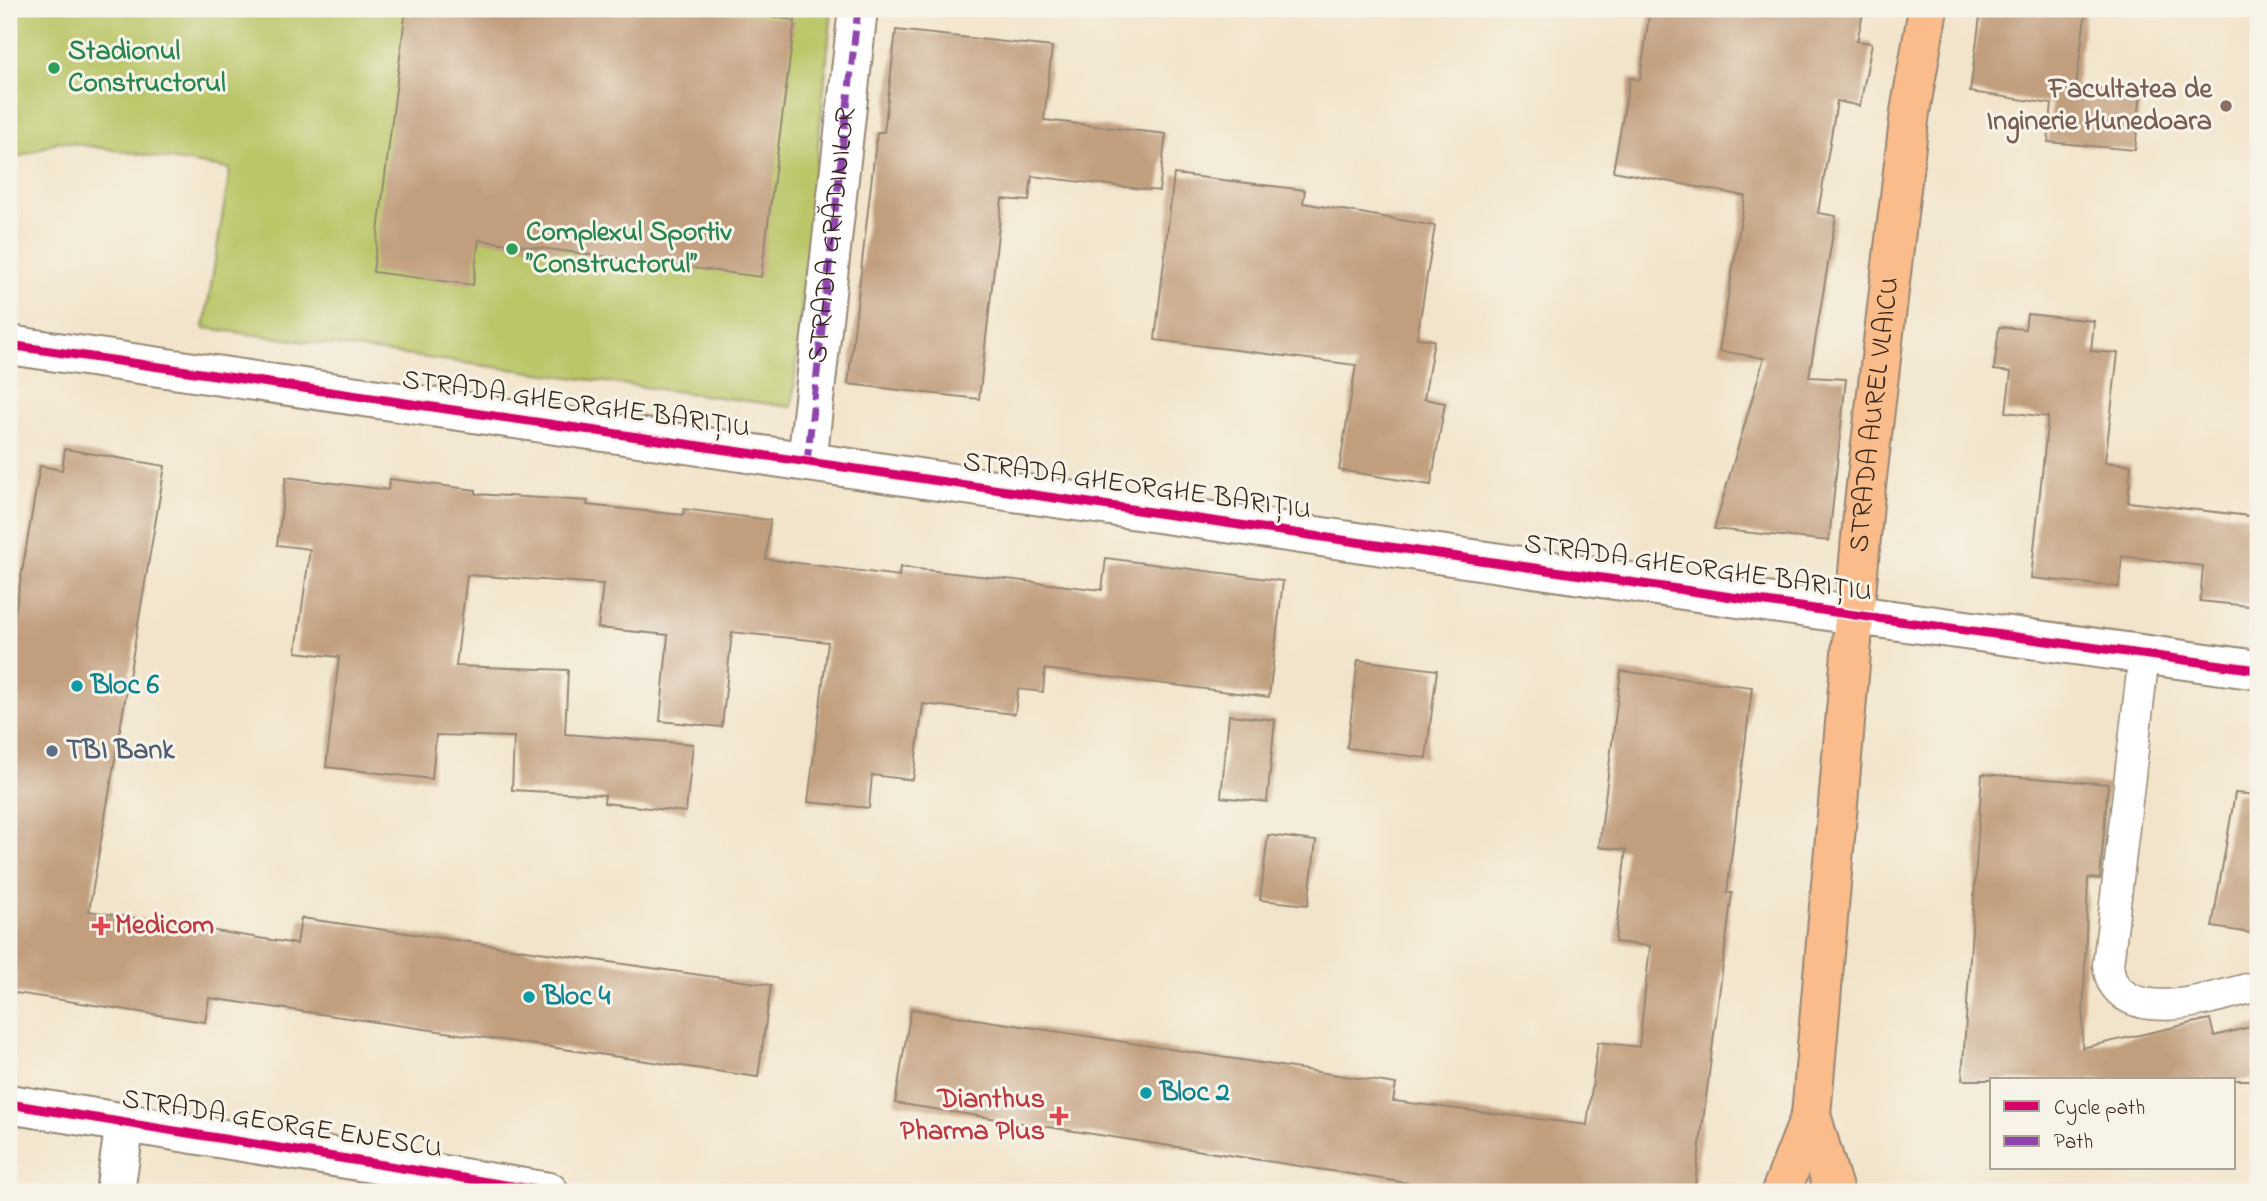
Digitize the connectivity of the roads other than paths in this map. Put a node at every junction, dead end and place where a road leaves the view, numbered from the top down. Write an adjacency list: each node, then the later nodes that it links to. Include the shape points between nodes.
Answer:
1 (858, 9): 4 (street, STRADA GRĂDINILOR)
2 (1928, 9): 5 (main road, STRADA AUREL VLAICU, via 1888,288)
3 (9, 345): 4 (street, STRADA GHEORGHE BARIȚIU)
4 (807, 462): 5 (street, STRADA GHEORGHE BARIȚIU)
5 (1855, 615): 6 (street, STRADA GHEORGHE BARIȚIU); 10 (main road, STRADA AUREL VLAICU)
6 (2144, 655): 7 (street, STRADA GHEORGHE BARIȚIU); 8 (lane, via 2108,965 2113,983 2143,1004 2168,1006)
7 (2258, 670)
8 (2258, 986)
9 (9, 1104): 11 (street, STRADA GEORGE ENESCU)
10 (1811, 1115): 14 (main road, STRADA AUREL VLAICU); 15 (main road, STRADA AUREL VLAICU)
11 (125, 1122): 12 (street); 13 (street, STRADA GEORGE ENESCU)
12 (115, 1192)
13 (549, 1192)
14 (1781, 1192)
15 (1834, 1192)

